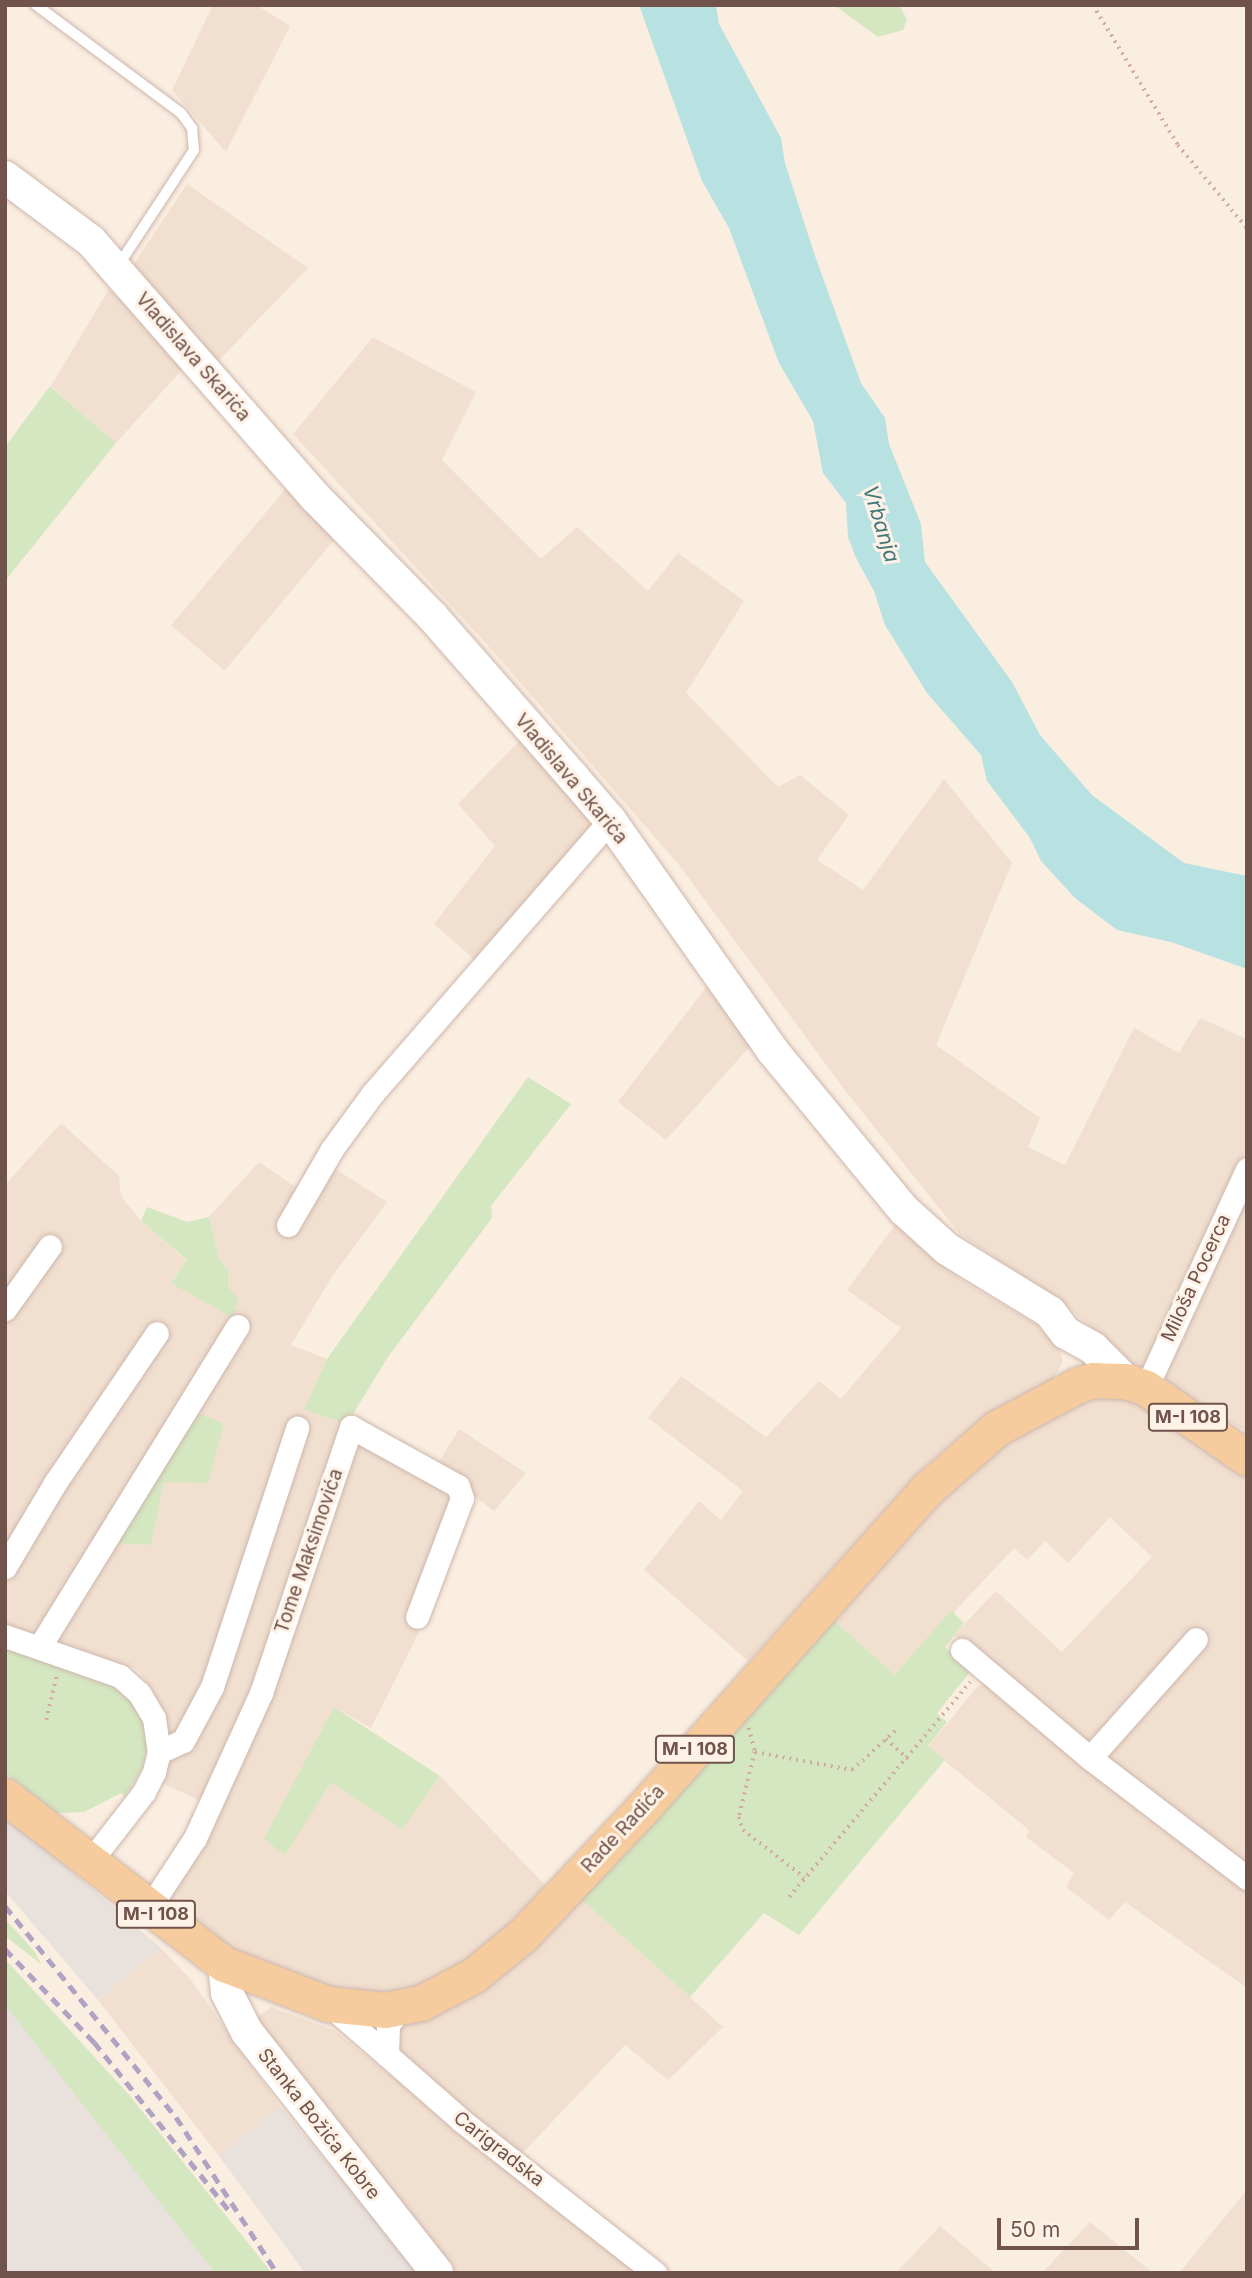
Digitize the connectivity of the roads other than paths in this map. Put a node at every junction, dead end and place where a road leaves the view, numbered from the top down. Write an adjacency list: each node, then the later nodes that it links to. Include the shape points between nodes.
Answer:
1 (36, 5): 3 (lane, via 181,113 192,128 194,150)
2 (5, 177): 3 (street, Vladislava Skarića, via 91,241)
3 (117, 268): 4 (street, Vladislava Skarića, via 315,497 432,616)
4 (610, 820): 6 (street, via 373,1093 332,1149); 10 (street, Vladislava Skarića, via 772,1050 904,1210 947,1249 1050,1312)
5 (1247, 1169): 12 (street, Miloša Pocerca)
6 (288, 1225)
7 (50, 1246): 8 (street)
8 (5, 1309)
9 (238, 1326): 20 (street)
10 (1066, 1333): 12 (street, Vladislava Skarića, via 1093,1348); 13 (street, via 1073,1356)
11 (157, 1334): 16 (street, via 55,1483)
12 (1136, 1385): 13 (main road, Rade Radića / M-I 108, via 1093,1380); 15 (main road, M-I 108)
13 (1064, 1391): 31 (main road, Rade Radića / M-I 108, via 997,1428 950,1465 523,1935 447,1992)
14 (297, 1428): 22 (street, via 212,1687 183,1741)
15 (1247, 1458)
16 (5, 1567)
17 (418, 1617): 27 (street, Tome Maksimovića, via 463,1498 458,1486 351,1427 261,1693 195,1838)
18 (5, 1636): 20 (street)
19 (1196, 1639): 23 (street)
20 (51, 1650): 22 (street, via 128,1682 153,1718)
21 (962, 1650): 23 (street)
22 (159, 1752): 25 (street, via 144,1792)
23 (1090, 1758): 26 (street)
24 (5, 1796): 25 (main road, Rade Radića / M-I 108)
25 (89, 1863): 27 (main road, Rade Radića / M-I 108)
26 (1247, 1878)
27 (149, 1908): 28 (main road, Rade Radića / M-I 108)
28 (223, 1964): 29 (main road, Rade Radića / M-I 108); 32 (street, Stanka Božića Kobre, via 227,1993)
29 (276, 1986): 30 (main road, Rade Radića / M-I 108); 32 (street, via 248,1996)
30 (328, 2004): 31 (main road, Rade Radića / M-I 108, via 363,2010); 33 (street, Carigradska)
31 (401, 2007): 33 (street, via 386,2032)
32 (237, 2016): 34 (street, Stanka Božića Kobre)
33 (387, 2056): 35 (street, Carigradska)
34 (437, 2273)
35 (655, 2273)

